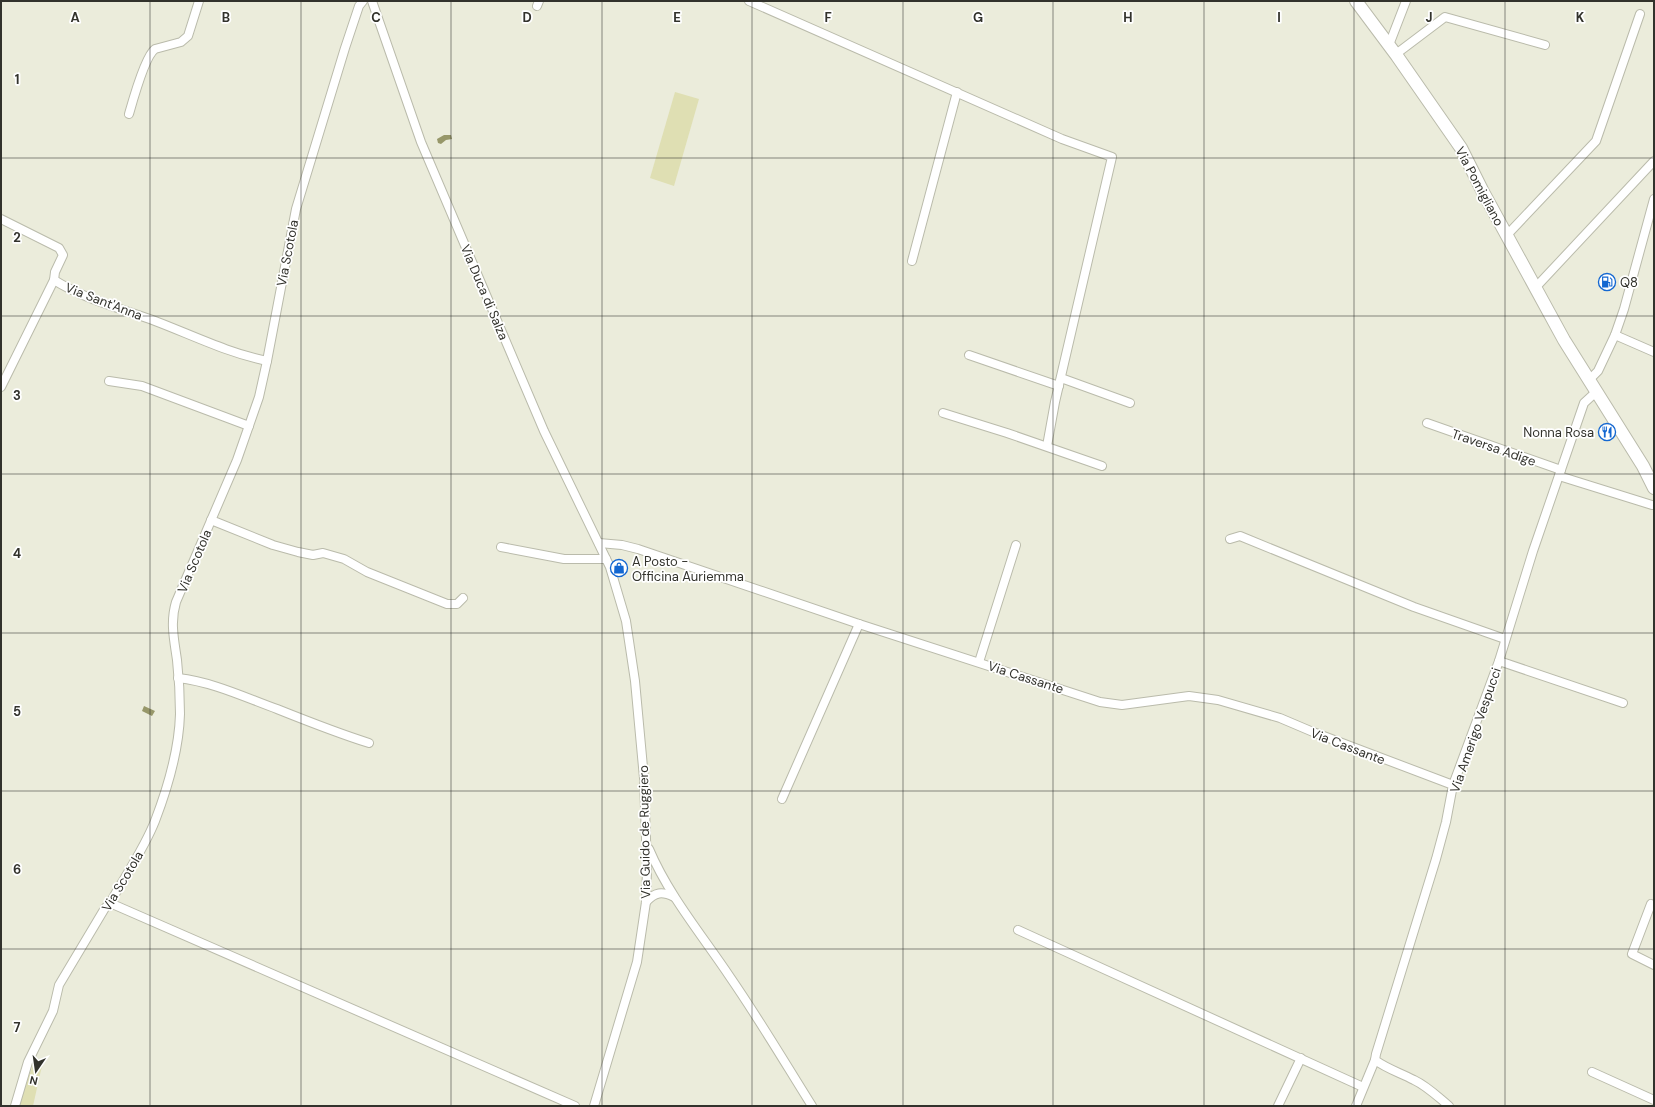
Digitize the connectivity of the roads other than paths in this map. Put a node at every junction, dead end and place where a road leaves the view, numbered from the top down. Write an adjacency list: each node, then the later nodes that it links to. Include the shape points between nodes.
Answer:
1 (199, 1): 11 (street, via 188,36 184,40 151,52)
2 (362, 1): 22 (street, Via Scotola, via 296,209)
3 (372, 1): 39 (street, Via Duca di Salza, via 421,142 544,431)
4 (749, 1): 10 (street)
5 (1356, 1): 9 (street, Via Pomigliano)
6 (1406, 1): 9 (street)
7 (1640, 14): 15 (street, via 1596,141)
8 (1545, 45): 9 (street, via 1445,17)
9 (1392, 50): 15 (street, Via Pomigliano, via 1461,148)
10 (957, 92): 16 (street); 25 (street, via 1062,139 1112,157)
11 (129, 114)
12 (1654, 161): 18 (street)
13 (1654, 199): 19 (street, via 1624,309)
14 (1, 219): 17 (street, via 59,248 63,255)
15 (1507, 235): 18 (street, Via Pomigliano)
16 (912, 261)
17 (54, 280): 22 (street, Via Sant'Anna, via 85,296 210,343); 26 (street, Via Sant'Anna)
18 (1536, 287): 23 (street, Via Pomigliano)
19 (1614, 335): 20 (street); 23 (street, via 1598,371)
20 (1654, 352)
21 (969, 355): 25 (street)
22 (267, 361): 31 (street, Via Scotola)
23 (1589, 380): 27 (street, Via Pomigliano)
24 (109, 381): 31 (street, via 136,384)
25 (1060, 382): 28 (street); 32 (street)
26 (1, 387)
27 (1596, 392): 34 (street, Via Amerigo Vespucci, via 1584,404); 35 (street, Via Pomigliano)
28 (1130, 403)
29 (943, 413): 32 (street)
30 (1427, 423): 34 (street, Traversa Adige)
31 (249, 426): 37 (street, Via Scotola)
32 (1047, 446): 33 (street)
33 (1102, 466)
34 (1560, 474): 36 (street, Traversa Adige); 46 (street, Via Amerigo Vespucci)
35 (1654, 488)
36 (1652, 505)
37 (211, 520): 44 (street, via 298,552 313,555 323,553 344,559 367,572 447,604 457,604); 49 (street, Via Scotola, via 173,614 172,627)
38 (1230, 539): 46 (street, via 1240,536 1414,607)
39 (599, 543): 42 (street, Via Duca di Salza); 45 (street, Via Cassante, via 638,549)
40 (1016, 545): 48 (street)
41 (501, 547): 42 (street, via 564,559)
42 (606, 560): 43 (street, Via Duca di Salza)
43 (613, 577): 54 (street, Via Guido de Ruggiero, via 626,621 635,681 644,778)
44 (463, 598)
45 (859, 624): 48 (street, Via Cassante); 53 (street)
46 (1505, 639): 47 (street, Via Amerigo Vespucci)
47 (1499, 661): 50 (street); 52 (street, Via Amerigo Vespucci)
48 (979, 662): 52 (street, Via Cassante, via 1100,702 1122,705 1189,696 1232,704 1280,718)
49 (178, 678): 51 (street, via 192,679 239,694 333,732); 57 (street, Via Scotola, via 179,726 174,762 155,821)
50 (1623, 704)
51 (368, 743)
52 (1453, 785): 62 (street, Via Amerigo Vespucci, via 1436,859)
53 (782, 799)
54 (646, 843): 55 (street, via 658,871); 56 (street, Via Guido de Ruggiero)
55 (674, 897): 56 (street, via 661,892); 69 (street, via 731,978)
56 (646, 902): 68 (street, Via Guido de Ruggiero, via 637,962)
57 (110, 903): 66 (street, Via Scotola, via 59,985 53,1011 28,1062); 67 (street)
58 (1654, 906): 60 (street, via 1651,904 1632,954)
59 (1018, 930): 61 (street)
60 (1654, 965)
61 (1301, 1058): 64 (street); 70 (street)
62 (1375, 1060): 64 (street, Via Amerigo Vespucci); 72 (street, via 1415,1080)
63 (1592, 1072): 65 (street)
64 (1363, 1087): 71 (street, Via Amerigo Vespucci)
65 (1654, 1100)
66 (15, 1106)
67 (575, 1106)
68 (594, 1106)
69 (812, 1106)
70 (1278, 1106)
71 (1356, 1106)
72 (1449, 1106)

